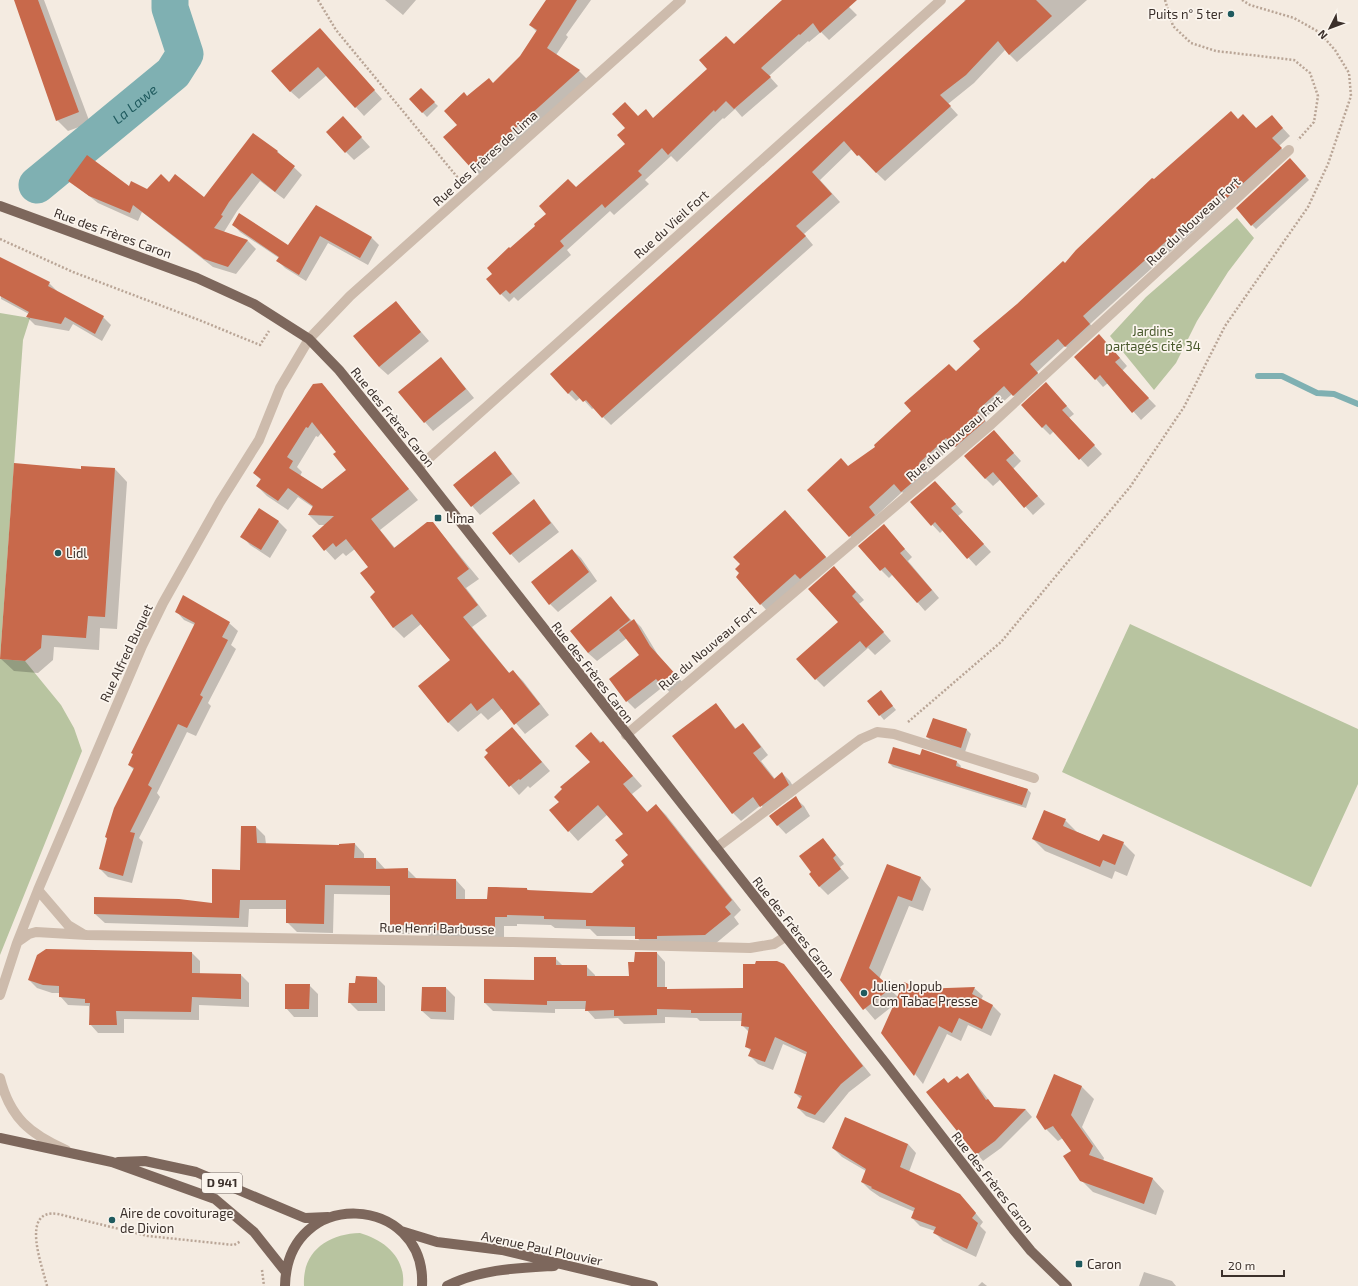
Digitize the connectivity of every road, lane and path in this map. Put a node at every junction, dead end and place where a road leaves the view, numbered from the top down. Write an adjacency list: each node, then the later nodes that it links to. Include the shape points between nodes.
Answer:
1 (318, 0): 7 (path, via 336,30 454,175)
2 (681, 0): 7 (street, Rue des Frères de Lima)
3 (940, 0): 12 (street, Rue du Vieil Fort)
4 (1165, 0): 6 (path, via 1174,26 1191,43 1216,51 1294,60 1310,73 1318,96 1314,122)
5 (1242, 0): 13 (path, via 1250,5 1294,18 1319,32 1335,50 1349,73 1351,96 1328,164 1308,207 1225,326 1184,407 1130,487 1001,642)
6 (1289, 150): 14 (street, Rue du Nouveau Fort, via 987,428)
7 (470, 190): 11 (street, Rue des Frères de Lima, via 350,296)
8 (0, 206): 10 (main road, Rue des Frères Caron, via 197,278 254,304)
9 (0, 239): 10 (path, via 73,272 260,345)
10 (276, 318): 11 (main road, Rue des Frères Caron)
11 (309, 339): 12 (main road, Rue des Frères Caron, via 339,370); 17 (street, Rue Alfred Buquet, via 280,388 259,440 220,502 163,603 142,646)
12 (418, 468): 14 (main road, Rue des Frères Caron)
13 (894, 734): 15 (street); 16 (street, via 877,732 860,739)
14 (626, 735): 16 (main road, Rue des Frères Caron)
15 (1034, 778)
16 (716, 848): 19 (main road, Rue des Frères Caron)
17 (38, 890): 18 (street, Rue Henri Barbusse, via 68,925); 20 (street, Rue Alfred Buquet)
18 (87, 935): 19 (street, Rue Henri Barbusse, via 750,948 774,944); 20 (street, Rue Henri Barbusse, via 36,932 23,937)
19 (785, 937): 36 (main road, Rue des Frères Caron, via 887,1064 1013,1229 1031,1251)
20 (17, 943): 21 (street, Rue Alfred Buquet)
21 (0, 995)
22 (0, 1078): 24 (street, via 8,1099 27,1128 42,1139)
23 (0, 1138): 24 (main road, D 941)
24 (77, 1154): 25 (main road, D 941)
25 (112, 1162): 26 (main road, D 941, via 145,1162 196,1172 305,1218); 30 (main road, D 941, via 214,1199 254,1232)
26 (328, 1217): 27 (main road, via 347,1213 367,1214 385,1220); 30 (main road, via 308,1230 300,1239 293,1249)
27 (401, 1232): 29 (main road, Avenue Paul Plouvier, via 437,1242 502,1250); 33 (main road, via 416,1251 423,1274)
28 (247, 1239): 31 (path, via 234,1244 148,1236 48,1213 38,1222 35,1232)
29 (566, 1266): 34 (main road, via 503,1269 468,1277); 35 (main road, Avenue Paul Plouvier)
30 (285, 1272): 32 (main road)
31 (47, 1286)
32 (285, 1286)
33 (422, 1286)
34 (447, 1286)
35 (653, 1286)
36 (1067, 1286)

